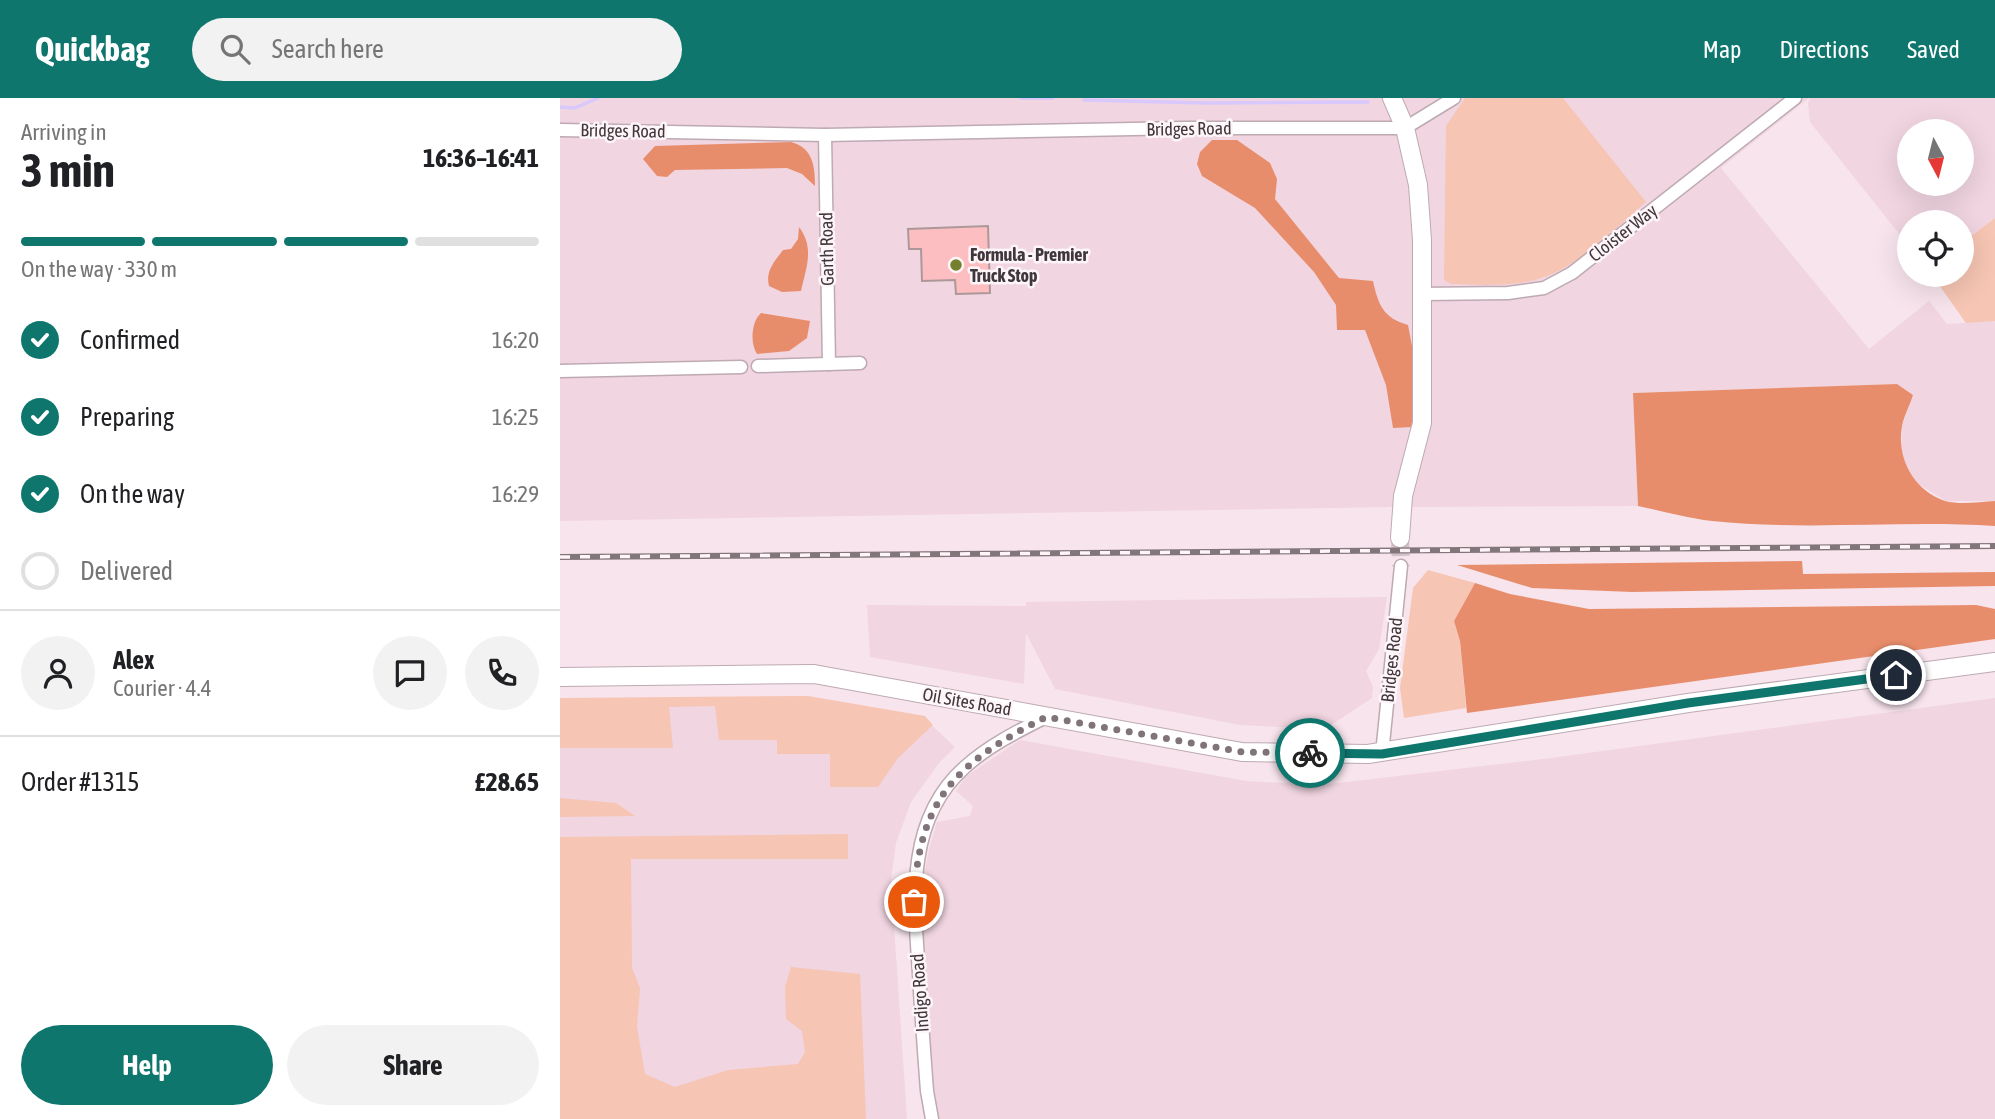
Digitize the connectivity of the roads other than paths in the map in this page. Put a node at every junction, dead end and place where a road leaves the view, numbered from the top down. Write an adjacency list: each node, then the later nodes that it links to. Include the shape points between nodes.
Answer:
1 (1392, 98): 4 (street)
2 (1454, 98): 4 (street)
3 (1795, 98): 7 (street, Cloister Way, via 1572,273 1544,288)
4 (1405, 128): 6 (street, Bridges Road); 7 (street, via 1418,185)
5 (560, 130): 6 (street, Bridges Road)
6 (825, 135): 9 (street, Garth Road)
7 (1422, 294): 13 (street, via 1422,423 1403,496)
8 (860, 363): 9 (street)
9 (829, 364): 10 (street)
10 (758, 366)
11 (741, 367): 12 (street)
12 (560, 371)
13 (1400, 538)
14 (1401, 566): 18 (street, Bridges Road)
15 (1995, 662): 18 (street, Oil Sites Road, via 1688,703)
16 (560, 677): 17 (street, Oil Sites Road, via 814,674)
17 (1046, 717): 18 (street, Oil Sites Road, via 1242,752); 19 (street, Indigo Road, via 964,768 936,805 921,840 914,902)
18 (1382, 754)
19 (932, 1119)

